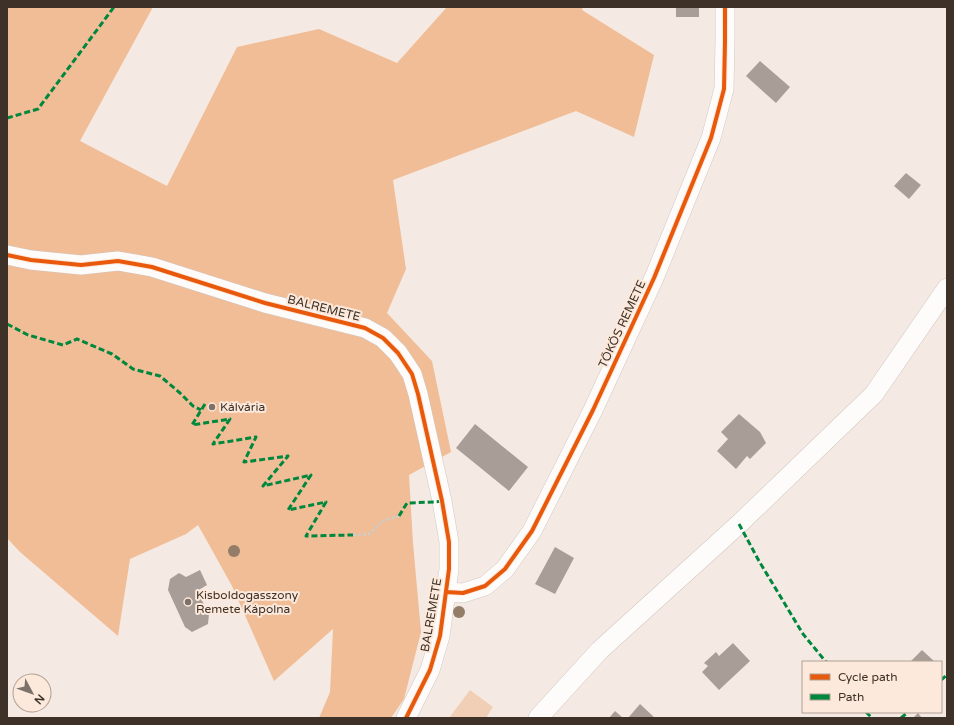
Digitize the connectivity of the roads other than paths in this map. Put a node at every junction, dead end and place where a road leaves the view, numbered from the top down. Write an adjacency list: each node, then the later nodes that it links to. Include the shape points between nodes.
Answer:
1 (725, 7): 4 (street, TÖKÖS REMETE, via 724,89 711,138 654,278 593,410 532,530 505,569 485,586 463,593)
2 (7, 255): 4 (street, BALREMETE, via 81,265 118,261 152,267 265,303 365,328 383,338 398,352 412,374 418,394 450,542)
3 (947, 288): 6 (street, via 874,394 739,524 600,650)
4 (446, 592): 5 (street, BALREMETE, via 440,636 430,670)
5 (406, 718)
6 (538, 718)

